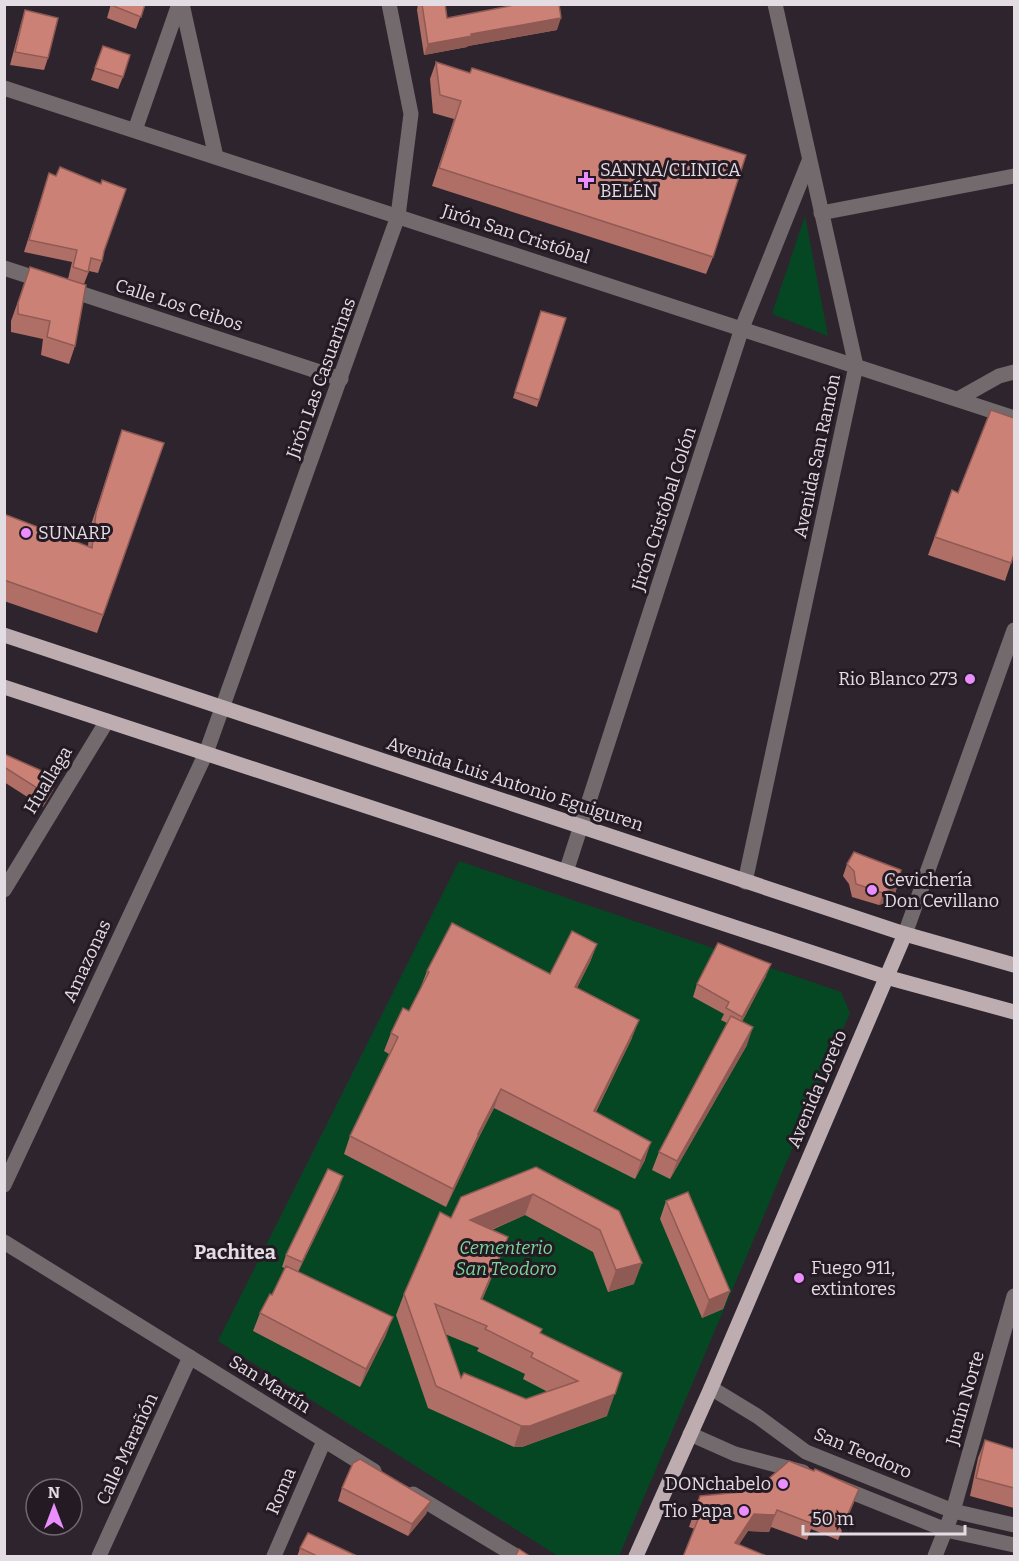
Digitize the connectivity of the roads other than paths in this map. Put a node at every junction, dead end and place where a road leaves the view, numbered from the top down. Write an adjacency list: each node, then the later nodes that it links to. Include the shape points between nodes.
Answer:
1 (181, 4): 5 (street); 6 (street)
2 (389, 4): 10 (street, Jirón Las Casuarinas, via 411,114)
3 (775, 4): 7 (street, Avenida San Ramón)
4 (4, 88): 5 (street, Jirón San Cristóbal)
5 (135, 130): 6 (street, Jirón San Cristóbal)
6 (216, 157): 10 (street, Jirón San Cristóbal)
7 (809, 161): 9 (street, Avenida San Ramón); 12 (street, Jirón Cristóbal Colón)
8 (1014, 176): 9 (street)
9 (820, 213): 13 (street, Avenida San Ramón)
10 (399, 216): 12 (street, Jirón San Cristóbal); 15 (street, Jirón Las Casuarinas)
11 (4, 268): 15 (street, Calle Los Ceibos)
12 (742, 328): 13 (street, Jirón San Cristóbal); 24 (street, Jirón Cristóbal Colón)
13 (856, 366): 16 (street, Jirón San Cristóbal); 26 (street, Avenida San Ramón)
14 (1014, 372): 16 (street)
15 (342, 379): 21 (street, Jirón Las Casuarinas)
16 (958, 399): 17 (street, Jirón San Cristóbal)
17 (1014, 418)
18 (1014, 630): 28 (street, Avenida Loreto)
19 (4, 635): 21 (main road, Avenida Luis Antonio Eguiguren)
20 (4, 687): 22 (main road)
21 (223, 708): 23 (street, Jirón Las Casuarinas); 24 (main road, Avenida Luis Antonio Eguiguren)
22 (107, 721): 23 (main road); 27 (street, Huallaga)
23 (206, 753): 25 (main road); 32 (street, Amazonas)
24 (581, 827): 25 (street, Jirón Cristóbal Colón); 26 (main road, Avenida Luis Antonio Eguiguren)
25 (566, 872): 30 (main road)
26 (745, 882): 28 (main road, Avenida Luis Antonio Eguiguren)
27 (4, 890)
28 (905, 934): 29 (main road, Avenida Luis Antonio Eguiguren); 30 (main road, Avenida Loreto)
29 (1014, 965)
30 (886, 977): 31 (main road); 36 (main road, Avenida Loreto)
31 (1014, 1012)
32 (4, 1185)
33 (4, 1242): 35 (street, San Martín)
34 (1014, 1296): 41 (street, Junín Norte)
35 (190, 1357): 38 (street, San Martín); 45 (street, Calle Marañón)
36 (711, 1388): 37 (main road, Avenida Loreto); 41 (street, San Teodoro, via 806,1452)
37 (690, 1434): 43 (street, via 735,1454 799,1471); 48 (main road, Avenida Loreto)
38 (324, 1441): 39 (street, San Martín); 46 (street, Roma)
39 (384, 1477)
40 (405, 1490): 47 (street)
41 (953, 1511): 42 (street, San Teodoro); 43 (street, Junín Norte)
42 (1014, 1525)
43 (946, 1530): 44 (street); 49 (street, Junín Norte)
44 (1014, 1545)
45 (99, 1557)
46 (274, 1557)
47 (516, 1557)
48 (636, 1557)
49 (935, 1557)

